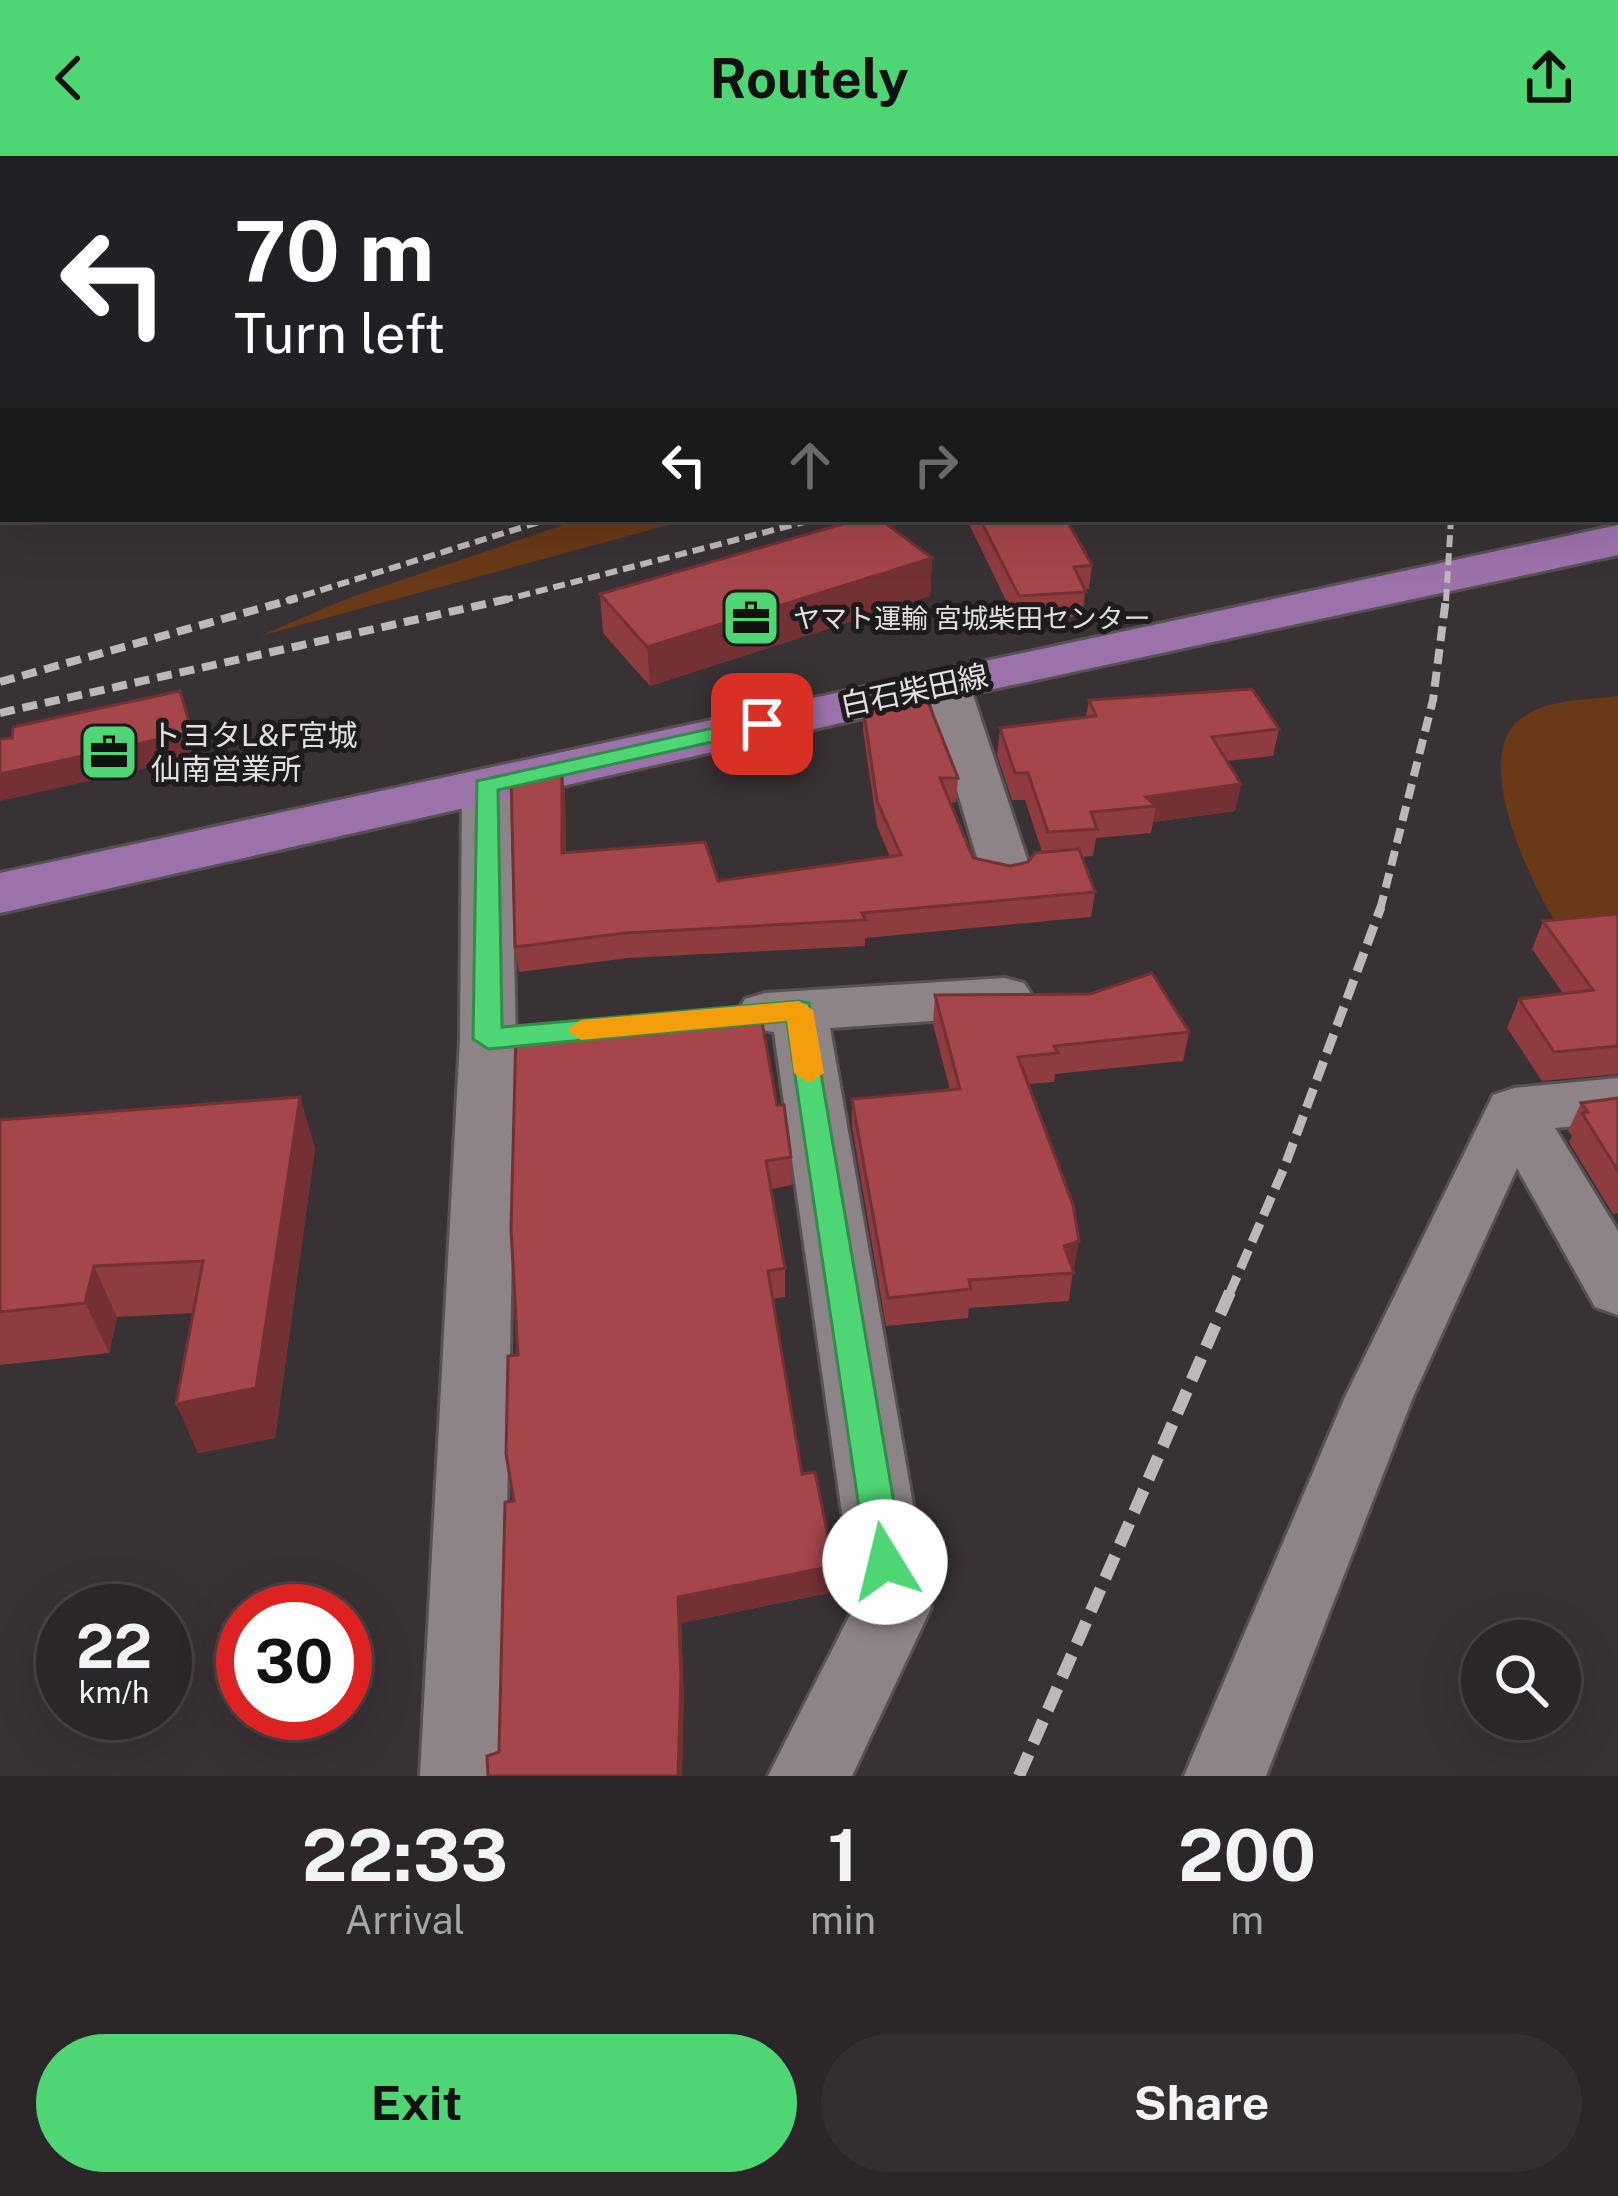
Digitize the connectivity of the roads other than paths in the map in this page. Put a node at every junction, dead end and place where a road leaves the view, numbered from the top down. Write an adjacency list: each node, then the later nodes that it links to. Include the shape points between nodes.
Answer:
1 (1618, 540): 2 (main road, 白石柴田線)
2 (947, 682): 3 (main road, 白石柴田線); 4 (street)
3 (486, 786): 5 (main road, 白石柴田線); 12 (street, via 510,1037)
4 (1006, 871)
5 (0, 893)
6 (1065, 999): 7 (street, via 981,996)
7 (799, 1010): 8 (street); 13 (street, via 892,1608)
8 (710, 1018)
9 (1618, 1100): 10 (street)
10 (1514, 1110): 11 (street); 14 (street, via 1379,1397)
11 (1618, 1288)
12 (460, 1776)
13 (809, 1776)
14 (1225, 1776)

